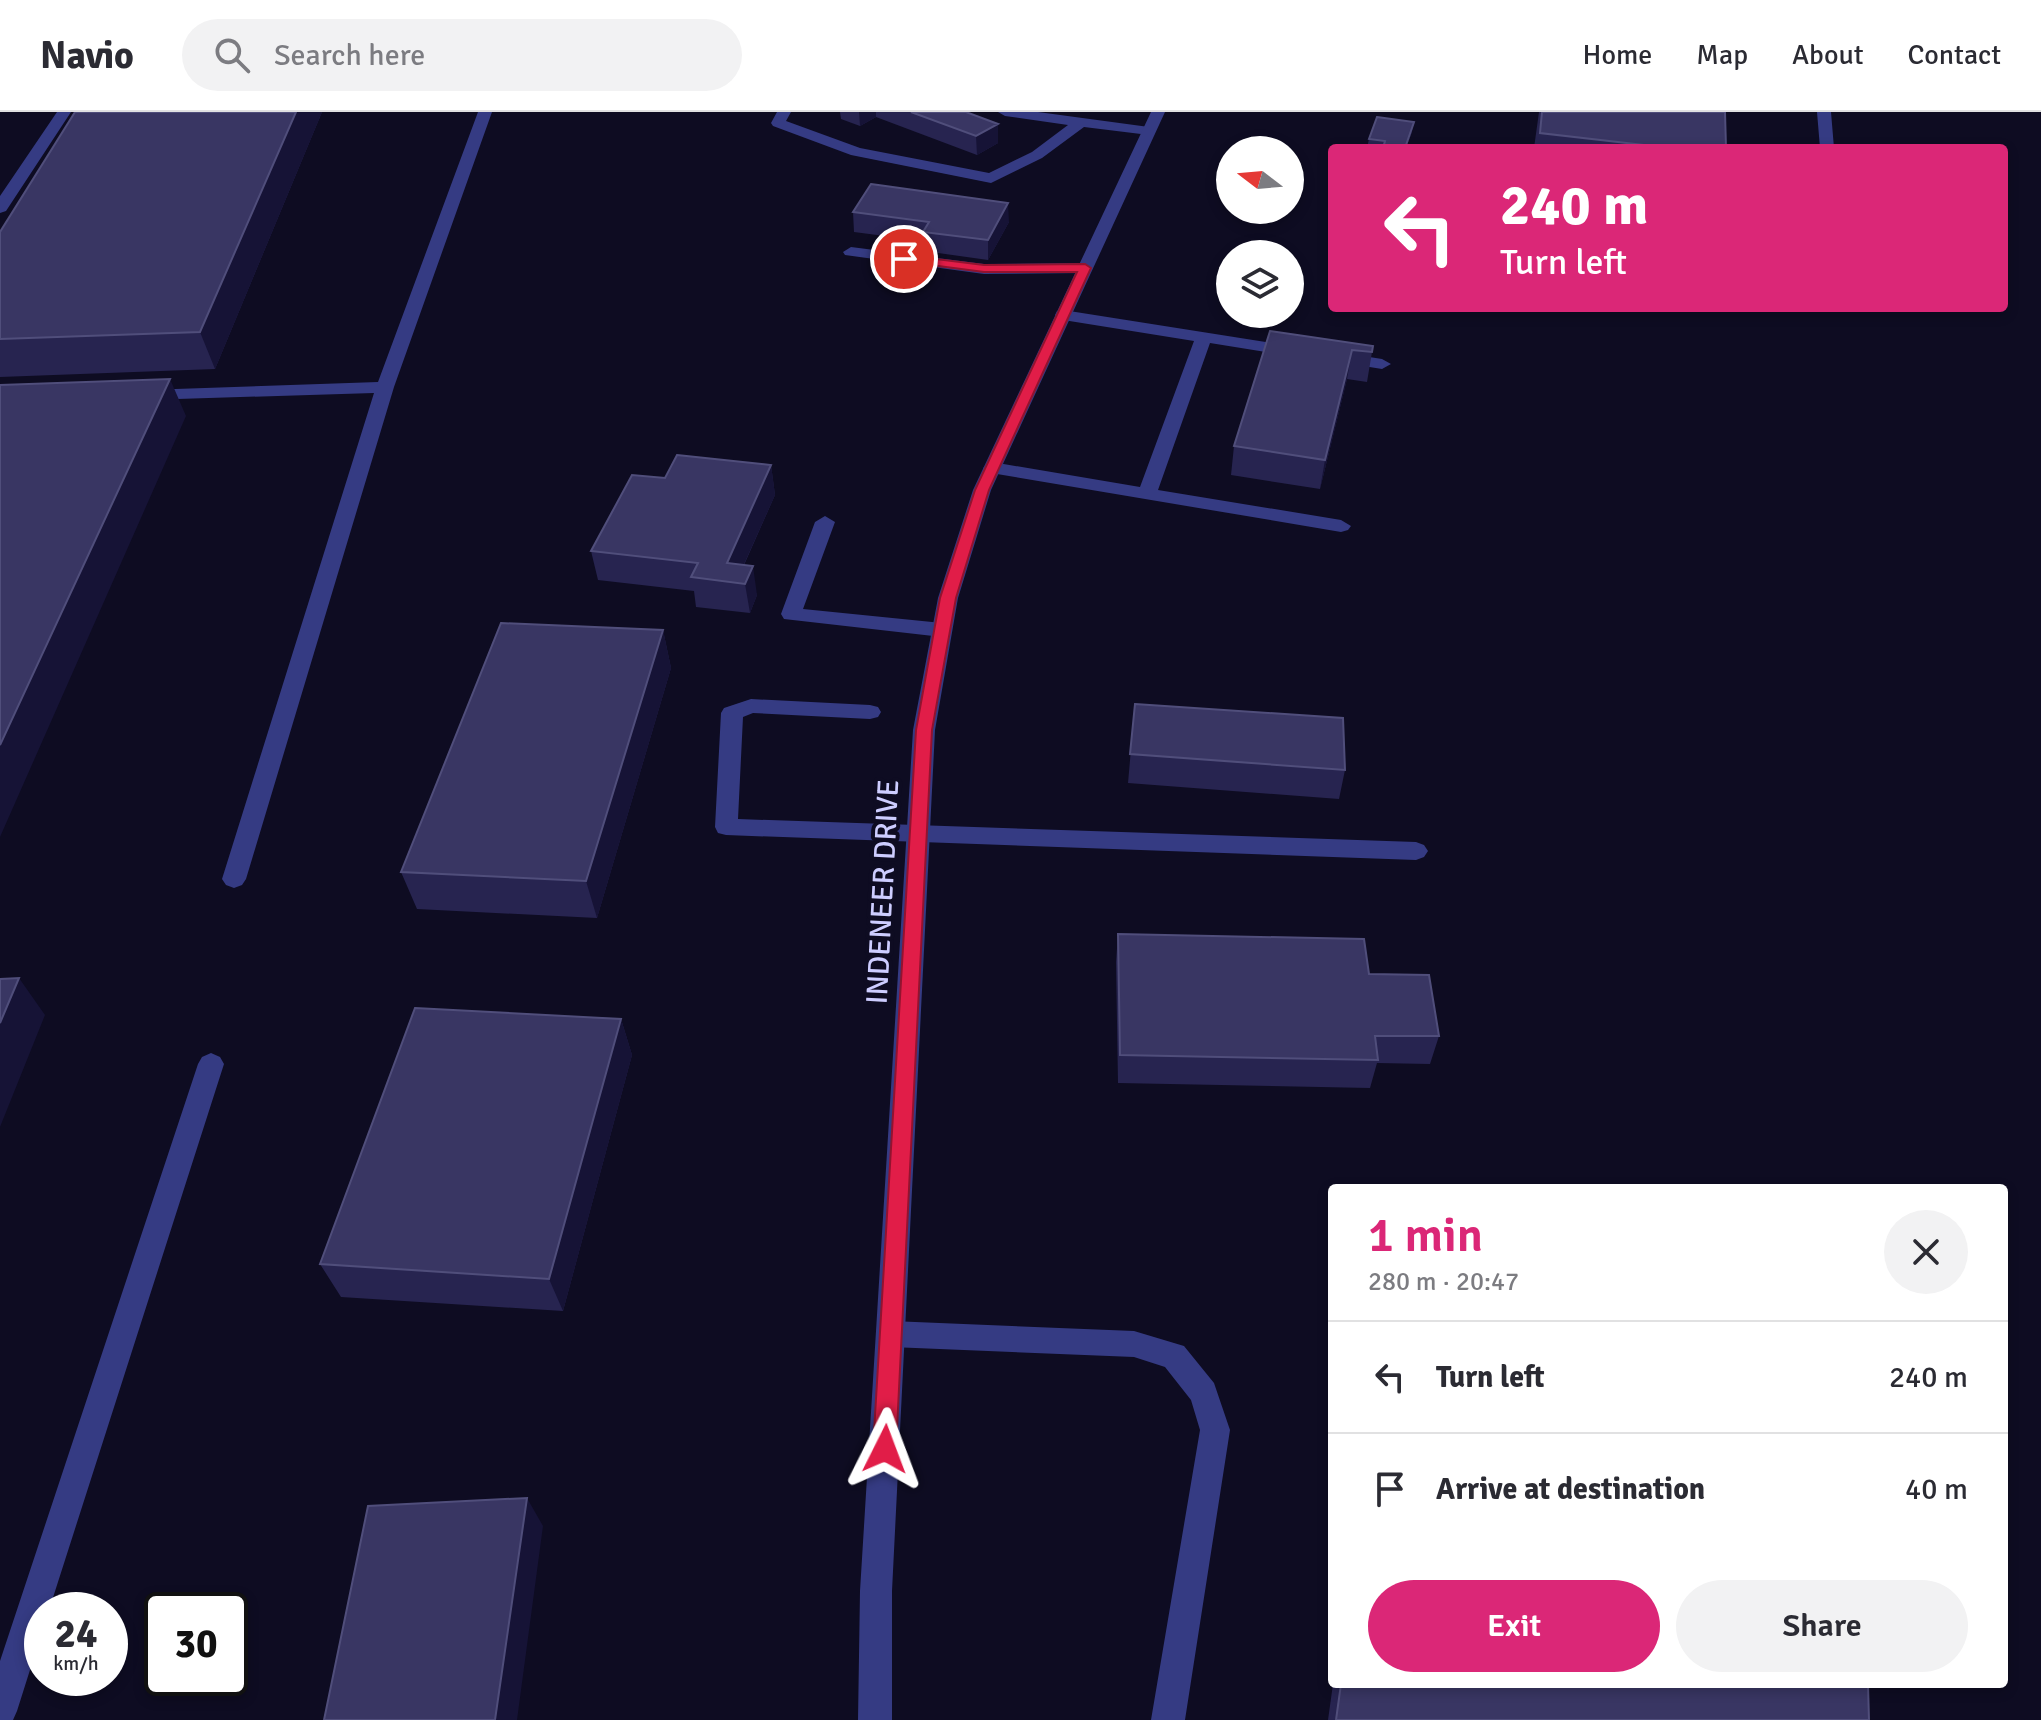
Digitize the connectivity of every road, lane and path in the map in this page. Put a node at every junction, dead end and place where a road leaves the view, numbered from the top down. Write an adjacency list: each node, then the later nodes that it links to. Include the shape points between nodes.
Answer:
1 (64, 112): 9 (street)
2 (485, 112): 15 (street)
3 (784, 112): 7 (street, via 778,123 856,152 991,178 1037,155)
4 (1005, 112): 7 (street)
5 (1824, 112): 8 (street)
6 (1153, 121): 7 (street); 11 (street, INDENEER DRIVE)
7 (1081, 122)
8 (1827, 144)
9 (0, 208)
10 (851, 252): 11 (street, via 984,269)
11 (1085, 268): 12 (street, INDENEER DRIVE)
12 (1063, 315): 13 (street); 17 (street, INDENEER DRIVE)
13 (1203, 339): 14 (street); 18 (street)
14 (1382, 364)
15 (385, 387): 16 (street); 25 (street)
16 (123, 396)
17 (992, 468): 18 (street); 21 (street, INDENEER DRIVE)
18 (1147, 493): 20 (street)
19 (825, 522): 21 (street, via 791,614)
20 (1341, 526)
21 (942, 630): 23 (street, INDENEER DRIVE, via 924,730)
22 (870, 712): 23 (street, via 751,706 732,713 726,827)
23 (919, 834): 24 (street); 27 (street, INDENEER DRIVE)
24 (1416, 851)
25 (234, 879)
26 (211, 1064): 28 (street)
27 (891, 1334): 29 (street, INDENEER DRIVE, via 876,1591); 30 (street, via 1134,1344 1174,1356 1204,1393 1215,1430)
28 (0, 1711)
29 (875, 1720)
30 (1168, 1720)

